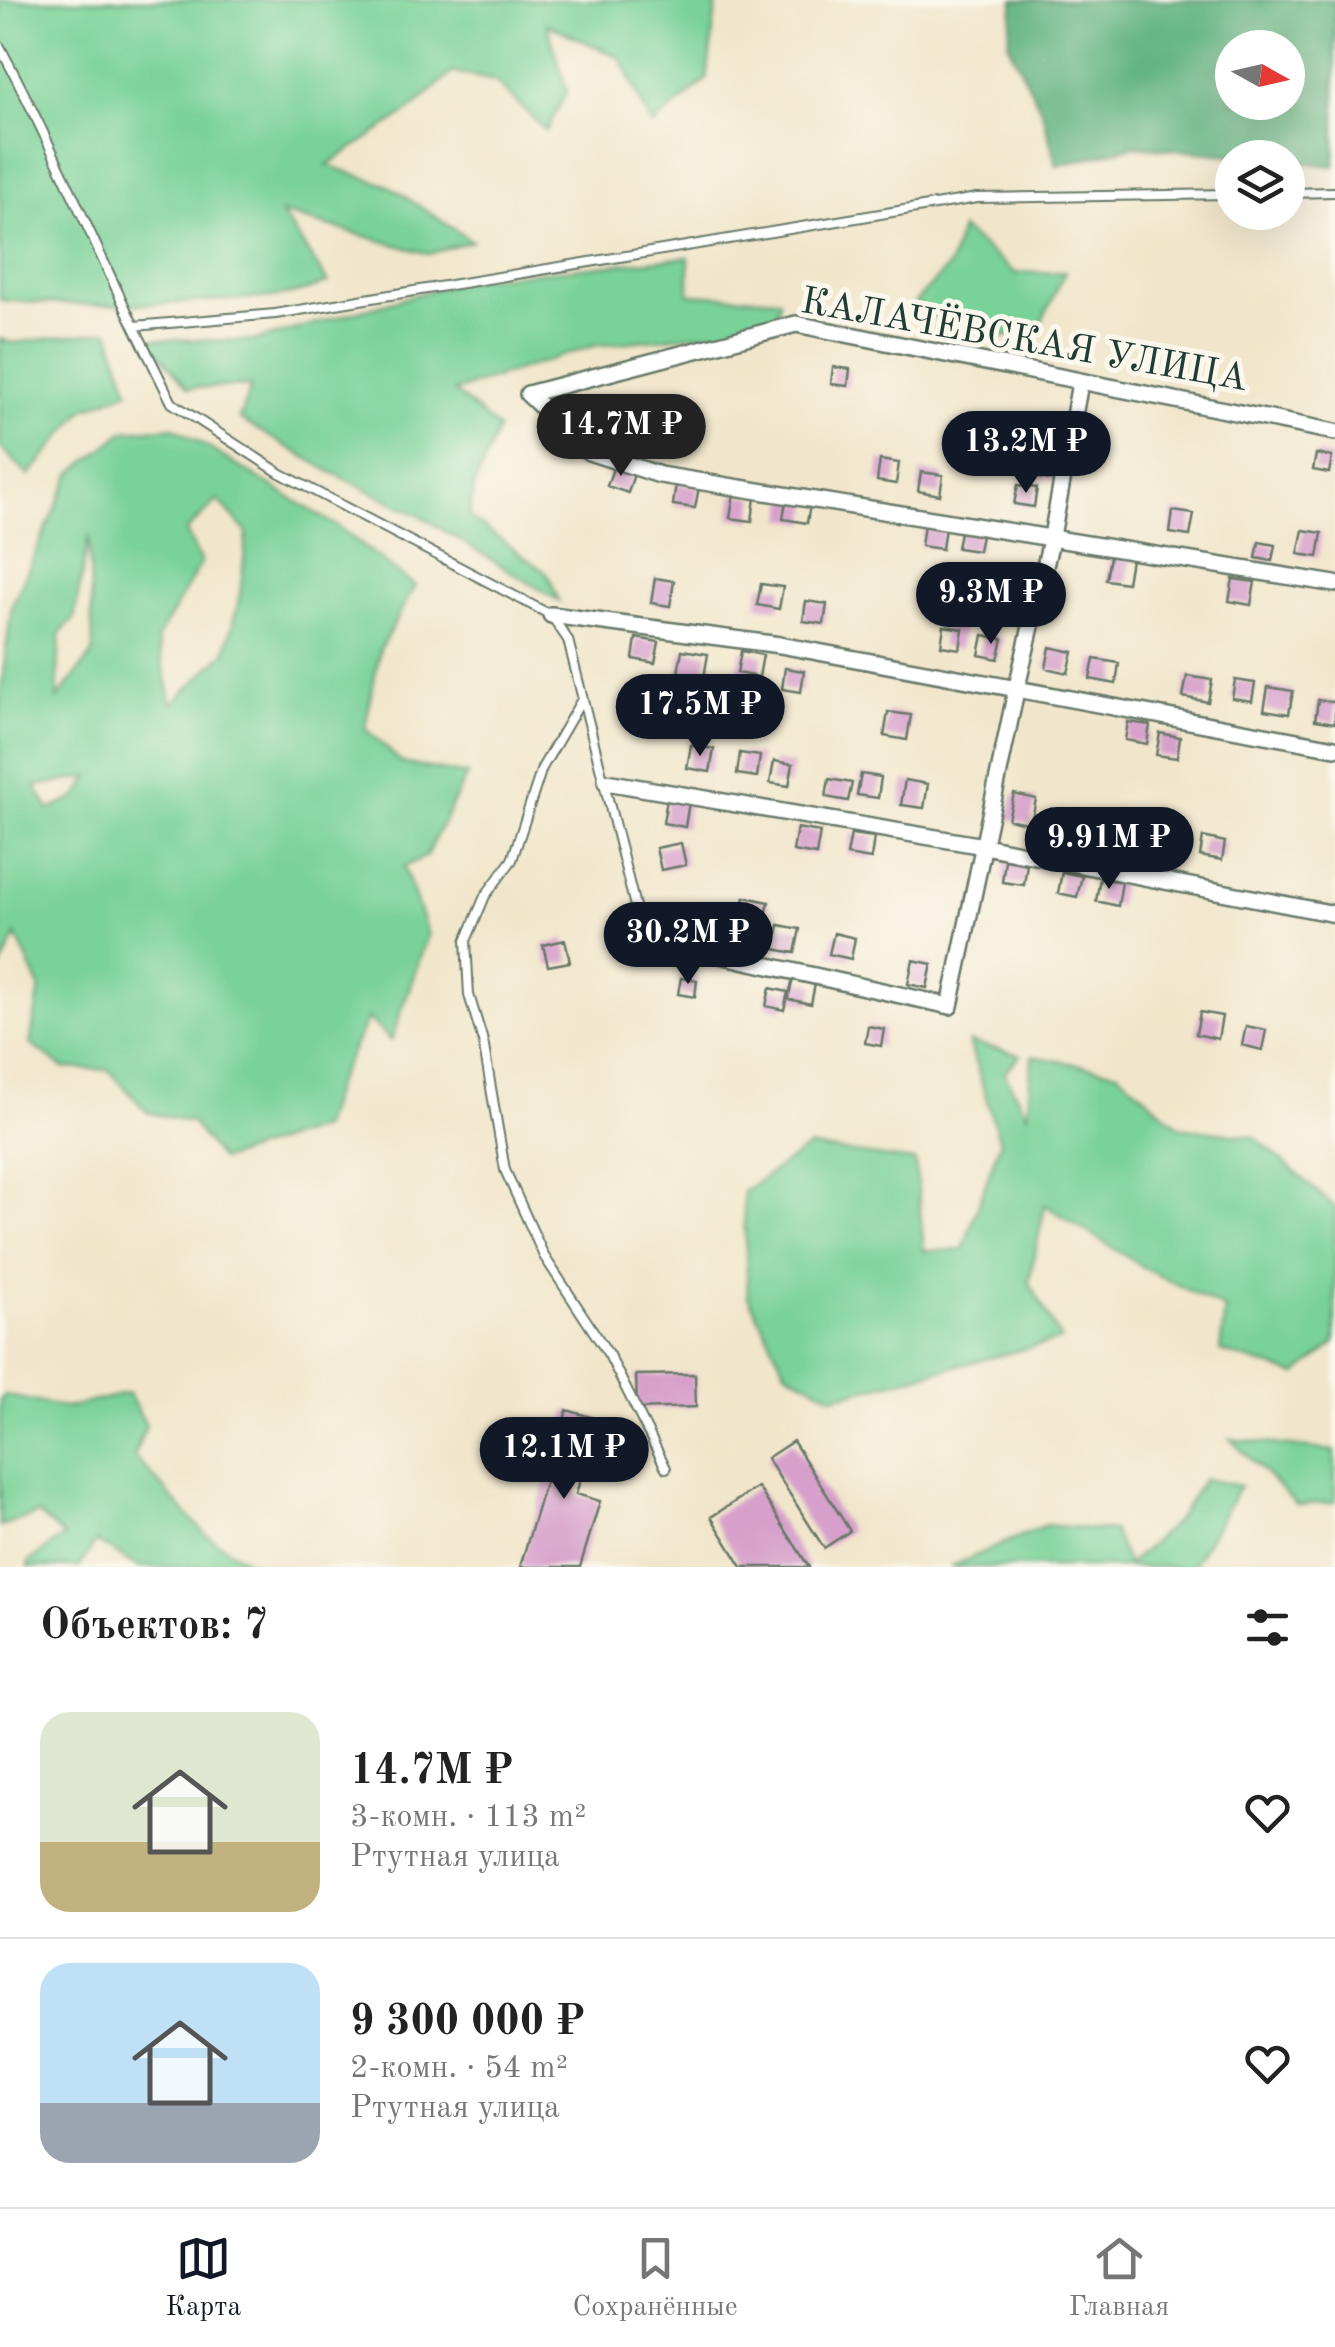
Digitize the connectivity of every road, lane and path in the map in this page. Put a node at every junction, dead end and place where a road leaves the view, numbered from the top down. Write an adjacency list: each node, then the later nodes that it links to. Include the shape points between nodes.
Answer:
1 (0, 48): 5 (lane)
2 (1335, 192): 3 (lane)
3 (1305, 193)
4 (1215, 194): 5 (lane, via 978,198 274,314)
5 (134, 326): 10 (lane, via 172,403 280,472)
6 (1080, 383): 7 (street, КАЛАЧЁВСКАЯ УЛИЦА); 8 (street); 8 (street, КАЛАЧЁВСКАЯ УЛИЦА, via 796,324 528,394 589,452 660,474)
7 (1335, 432)
8 (1052, 536): 9 (street); 11 (street)
9 (1335, 584)
10 (550, 615): 11 (street, via 780,645); 12 (lane, via 568,640)
11 (1016, 691): 13 (street); 15 (street)
12 (582, 701): 14 (lane); 18 (lane, via 542,768 512,860 485,896 466,940 470,995 504,1170 544,1256 609,1356)
13 (1335, 748)
14 (606, 782): 15 (street); 17 (lane)
15 (984, 846): 16 (street); 17 (street, via 954,1001 945,1006)
16 (1335, 914)
17 (643, 938)
18 (666, 1468)

